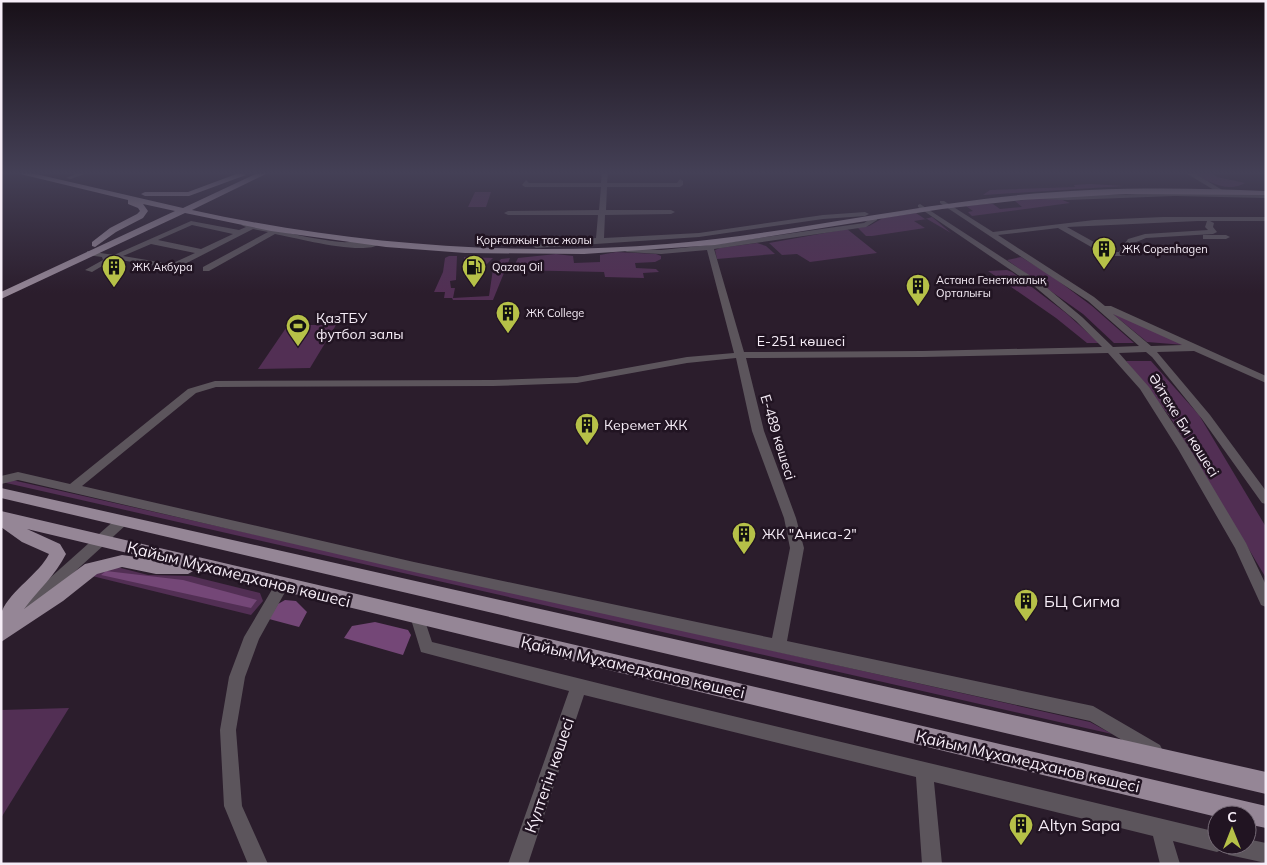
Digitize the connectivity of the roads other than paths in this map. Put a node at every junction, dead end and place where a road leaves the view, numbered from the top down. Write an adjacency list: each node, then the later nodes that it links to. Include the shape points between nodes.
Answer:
1 (142, 212): 33 (main road)
2 (169, 212): 33 (main road)
3 (218, 212): 13 (main road, Қорғалжын тас жолы)
4 (220, 212): 16 (main road, Қорғалжын тас жолы)
5 (568, 212): 11 (street)
6 (602, 212): 25 (street)
7 (880, 212): 12 (main road, Қорғалжын тас жолы)
8 (902, 212): 14 (main road, Қорғалжын тас жолы)
9 (930, 212): 29 (street, Әйтеке Би көшесі)
10 (958, 212): 22 (street, Әйтеке Би көшесі)
11 (508, 213)
12 (864, 214): 25 (street, via 825,215 698,235); 30 (main road, Қорғалжын тас жолы, via 693,239)
13 (238, 216): 16 (main road); 19 (street); 28 (main road, Қорғалжын тас жолы, via 293,232); 33 (main road, via 182,218)
14 (874, 218): 31 (street, via 866,225); 32 (main road, Қорғалжын тас жолы, via 770,235)
15 (1266, 219): 18 (street)
16 (266, 220): 30 (main road, Қорғалжын тас жолы, via 384,239)
17 (1210, 223): 18 (street, via 1213,232 1145,236 1131,241 1121,254 1110,254)
18 (1058, 226): 22 (street)
19 (250, 228): 20 (street); 21 (street)
20 (273, 232): 28 (street, via 330,244); 36 (street)
21 (241, 233): 26 (street, via 191,223); 34 (street)
22 (993, 234): 27 (street, Әйтеке Би көшесі)
23 (1192, 236): 24 (street)
24 (1226, 237)
25 (600, 240): 30 (street)
26 (150, 241): 34 (street); 35 (street)
27 (1003, 241): 29 (street, via 986,238); 40 (street, Әйтеке Би көшесі)
28 (376, 244): 32 (main road, Қорғалжын тас жолы, via 489,252)
29 (977, 244): 43 (street, Әйтеке Би көшесі, via 1037,284)
30 (536, 246)
31 (710, 247): 32 (street, via 661,252); 44 (street, Е-489 көшесі)
32 (627, 250)
33 (91, 251): 35 (street); 37 (street, via 110,259); 38 (main road); 39 (main road)
34 (203, 252): 35 (street, via 172,267)
35 (115, 257)
36 (206, 269)
37 (89, 270)
38 (1, 289)
39 (1, 296)
40 (1091, 299): 41 (street, Әйтеке Би көшесі); 42 (street)
41 (1148, 348): 42 (street, Е-251 көшесі); 43 (street, Е-251 көшесі); 49 (street, Әйтеке Би көшесі, via 1206,418)
42 (1194, 348): 45 (street)
43 (1111, 349): 44 (street, Е-251 көшесі); 55 (street, Әйтеке Би көшесі, via 1144,387 1184,449 1241,547)
44 (740, 355): 47 (street, Е-251 көшесі, via 687,360 577,380 202,386); 59 (street, Е-489 көшесі, via 758,431 790,518 797,548)
45 (1266, 380)
46 (1, 480): 47 (street, via 18,476)
47 (72, 489): 59 (street)
48 (1, 493): 51 (main road, Қайым Мұхамедханов көшесі)
49 (1266, 500)
50 (1, 518): 52 (main road, Қайым Мұхамедханов көшесі); 57 (main road, via 28,538 54,548 58,554 50,569 33,584)
51 (122, 521): 52 (street); 61 (main road, Қайым Мұхамедханов көшесі)
52 (100, 541): 53 (main road, Қайым Мұхамедханов көшесі); 58 (street)
53 (212, 567): 54 (main road, Қайым Мұхамедханов көшесі); 58 (main road, via 106,564 76,579 57,596)
54 (282, 585): 56 (main road, Қайым Мұхамедханов көшесі); 67 (street, via 249,645 237,677 228,730 233,806)
55 (1266, 601)
56 (418, 616): 60 (street, via 426,647); 64 (main road, Қайым Мұхамедханов көшесі)
57 (1, 625)
58 (1, 633)
59 (778, 647): 61 (street, via 1093,714)
60 (579, 686): 62 (street); 68 (street, Күлтегін көшесі)
61 (1171, 761): 63 (main road, Қайым Мұхамедханов көшесі)
62 (924, 771): 65 (street); 69 (street)
63 (1266, 783)
64 (1266, 817)
65 (1160, 828): 66 (street); 70 (street)
66 (1207, 840)
67 (258, 864)
68 (518, 864)
69 (932, 864)
70 (1170, 864)

